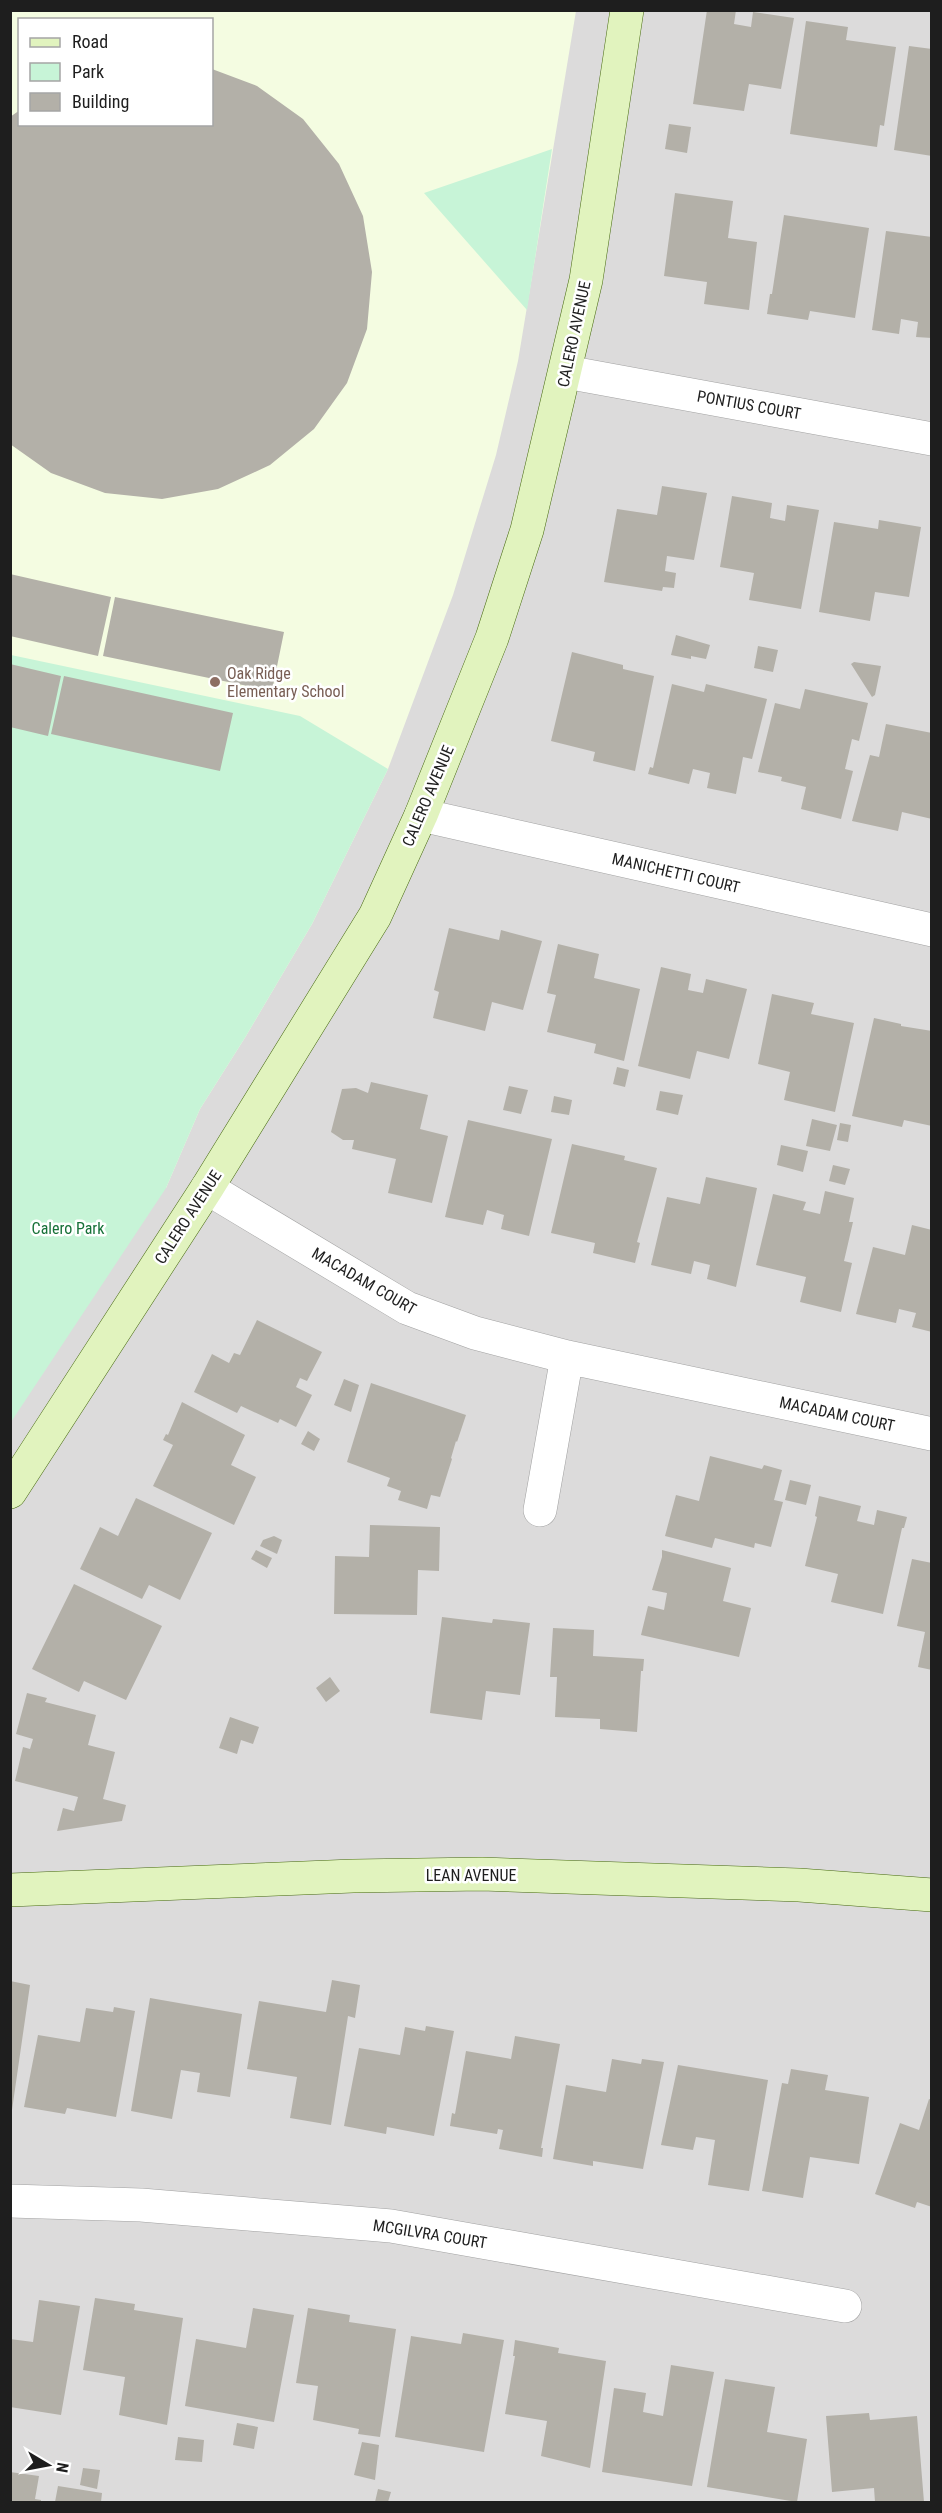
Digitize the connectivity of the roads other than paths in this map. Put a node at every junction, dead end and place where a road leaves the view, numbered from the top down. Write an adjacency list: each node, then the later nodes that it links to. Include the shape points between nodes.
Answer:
1 (627, 10): 2 (street, CALERO AVENUE, via 586,280)
2 (566, 372): 3 (street, PONTIUS COURT); 4 (street, CALERO AVENUE, via 527,530 492,638)
3 (932, 438)
4 (421, 815): 5 (street, MANICHETTI COURT); 6 (street, CALERO AVENUE, via 375,916)
5 (932, 930)
6 (207, 1188): 7 (street, MACADAM COURT, via 406,1308 475,1333); 9 (street, CALERO AVENUE)
7 (567, 1357): 8 (street, MACADAM COURT); 10 (street)
8 (932, 1434)
9 (10, 1492)
10 (540, 1510)
11 (10, 1890): 12 (street, LEAN AVENUE, via 353,1876 482,1875 799,1885)
12 (932, 1895)
13 (10, 2201): 14 (street, MCGILVRA COURT, via 141,2205 391,2226)
14 (845, 2306)

